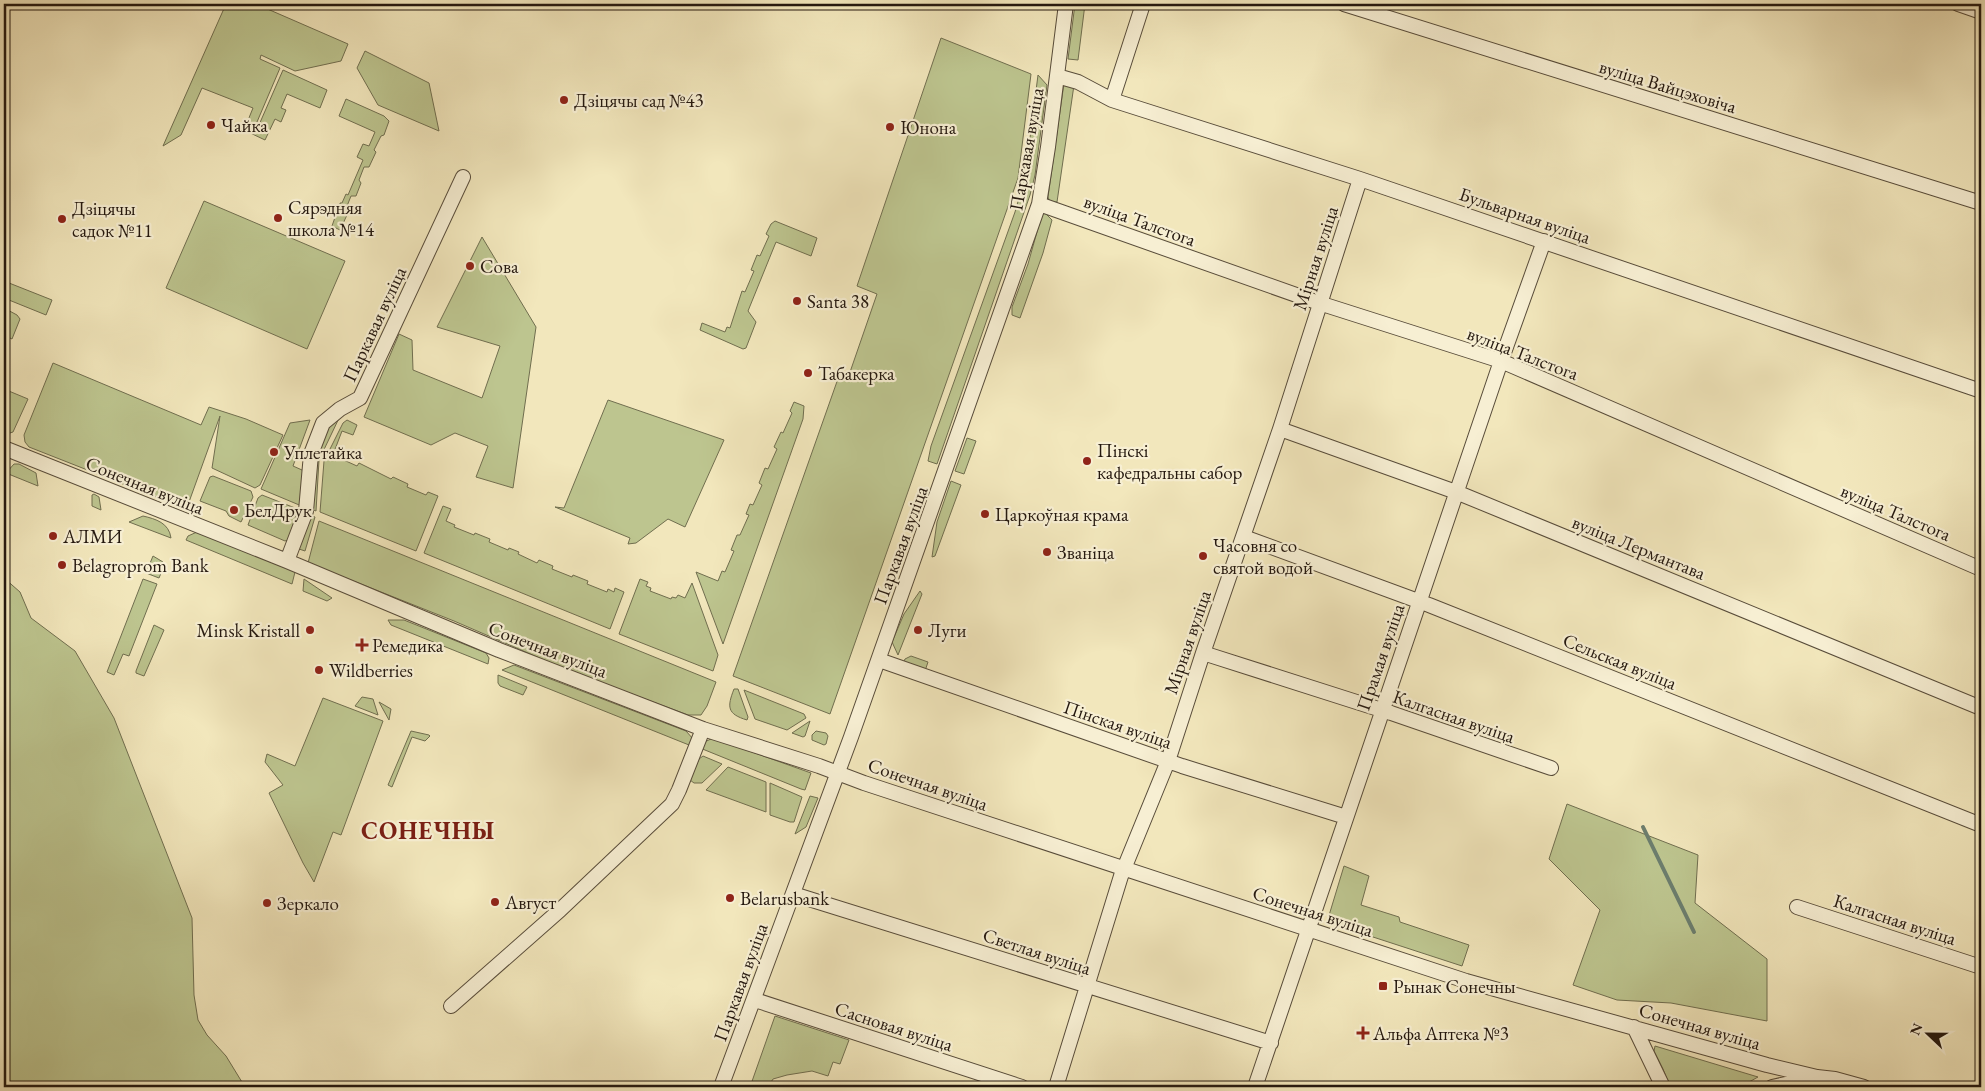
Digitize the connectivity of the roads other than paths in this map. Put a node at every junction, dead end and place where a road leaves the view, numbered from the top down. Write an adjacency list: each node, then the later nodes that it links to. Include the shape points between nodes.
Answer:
1 (1066, 4): 6 (street, Паркавая вуліца)
2 (1143, 4): 7 (street)
3 (1344, 4): 10 (street, вуліца Вайцэховіча)
4 (1958, 4): 5 (street)
5 (1981, 12)
6 (1058, 76): 7 (street, Бульварная вуліца, via 1078,82); 11 (street, Паркавая вуліца)
7 (1112, 100): 9 (street, Бульварная вуліца)
8 (463, 177): 20 (street, Паркавая вуліца, via 360,398 323,423 311,454 306,511)
9 (1360, 179): 12 (street, Бульварная вуліца); 13 (street, Мірная вуліца)
10 (1981, 203)
11 (1039, 204): 13 (street, вуліца Талстога); 24 (street, Паркавая вуліца)
12 (1544, 241): 14 (street, Прамая вуліца); 15 (street, Бульварная вуліца)
13 (1319, 303): 14 (street, вуліца Талстога); 16 (street, Мірная вуліца)
14 (1501, 361): 18 (street, Прамая вуліца); 21 (street, вуліца Талстога)
15 (1981, 391)
16 (1280, 429): 18 (street, вуліца Лермантава); 19 (street, Мірная вуліца)
17 (4, 448): 20 (street, Сонечная вуліца)
18 (1456, 492): 22 (street, Прамая вуліца); 25 (street, вуліца Лермантава)
19 (1244, 536): 22 (street, Сельская вуліца); 23 (street, Мірная вуліца)
20 (287, 561): 27 (street, Сонечная вуліца, via 499,650)
21 (1981, 569)
22 (1419, 601): 26 (street, Прамая вуліца); 32 (street, Сельская вуліца)
23 (1203, 653): 26 (street, Калгасная вуліца); 28 (street, Мірная вуліца)
24 (879, 660): 28 (street, Пінская вуліца); 30 (street, Паркавая вуліца)
25 (1981, 708)
26 (1382, 711): 29 (street, Калгасная вуліца); 31 (street, Прамая вуліца)
27 (703, 729): 30 (street, Сонечная вуліца); 40 (street, via 672,804 560,910)
28 (1168, 761): 31 (street, Пінская вуліца); 33 (street, Мірная вуліца)
29 (1550, 768)
30 (838, 772): 33 (street, Сонечная вуліца); 34 (street, Паркавая вуліца)
31 (1346, 817): 36 (street, Прамая вуліца)
32 (1981, 825)
33 (1125, 870): 36 (street, Сонечная вуліца); 38 (street, Мірная вуліца)
34 (792, 894): 38 (street, Светлая вуліца); 39 (street, Паркавая вуліца)
35 (1797, 907): 37 (street, Калгасная вуліца)
36 (1308, 930): 41 (street, Сонечная вуліца, via 1466,981); 42 (street, Прамая вуліца)
37 (1981, 967)
38 (1086, 987): 42 (street, Светлая вуліца); 46 (street, Мірная вуліца)
39 (754, 1000): 44 (street, Паркавая вуліца); 45 (street, Сасновая вуліца)
40 (450, 1006)
41 (1634, 1027): 43 (street, Сонечная вуліца); 48 (street)
42 (1271, 1043): 47 (street, Прамая вуліца)
43 (1817, 1078): 49 (street); 50 (street, Сонечная вуліца)
44 (721, 1087)
45 (1022, 1087)
46 (1056, 1087)
47 (1255, 1087)
48 (1663, 1087)
49 (1772, 1087)
50 (1864, 1087)

